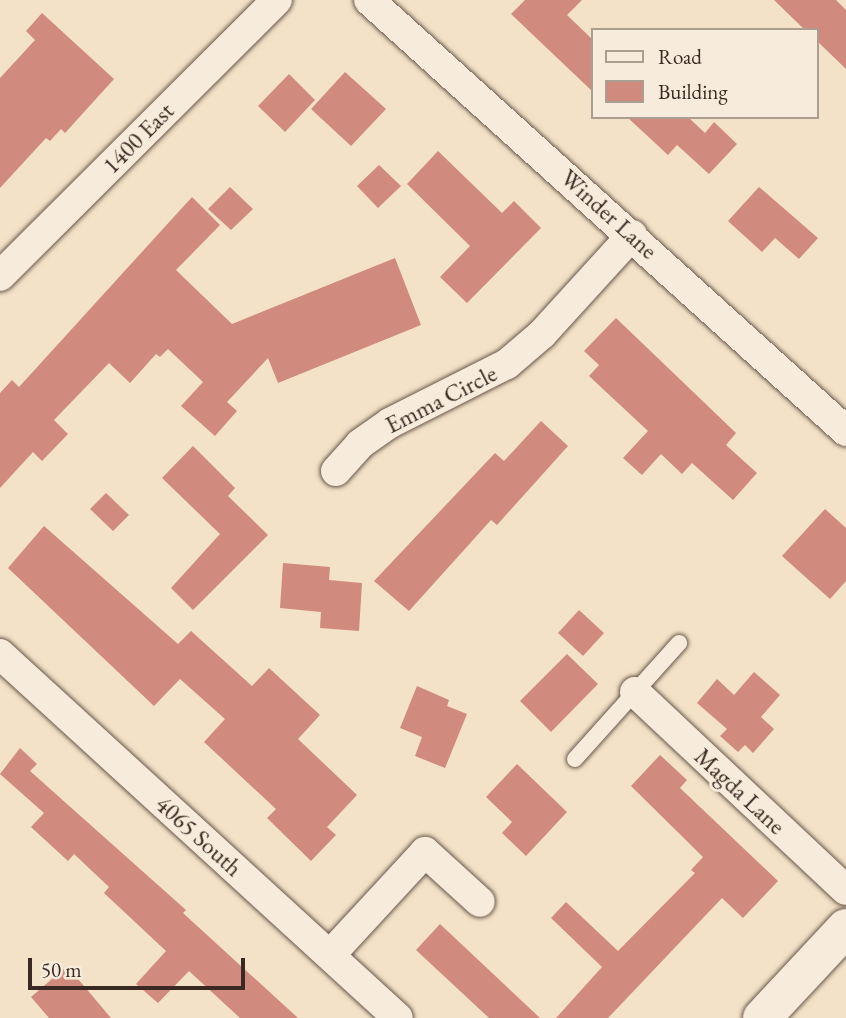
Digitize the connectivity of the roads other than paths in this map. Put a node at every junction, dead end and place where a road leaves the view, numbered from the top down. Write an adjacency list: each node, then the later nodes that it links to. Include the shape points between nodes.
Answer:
1 (277, 0): 4 (street, 1400 East)
2 (369, 0): 3 (street, Winder Lane)
3 (632, 235): 5 (street, Winder Lane); 6 (street, Emma Circle, via 542,334 507,365 390,423 360,444)
4 (0, 276)
5 (846, 432)
6 (336, 471)
7 (679, 643): 9 (lane)
8 (0, 654): 14 (street, 4065 South)
9 (635, 692): 10 (lane); 11 (street, Magda Lane)
10 (575, 758)
11 (846, 890)
12 (480, 902): 14 (street, via 425,852)
13 (846, 928): 16 (main road)
14 (330, 955): 15 (street, 4065 South)
15 (398, 1018)
16 (762, 1018)

